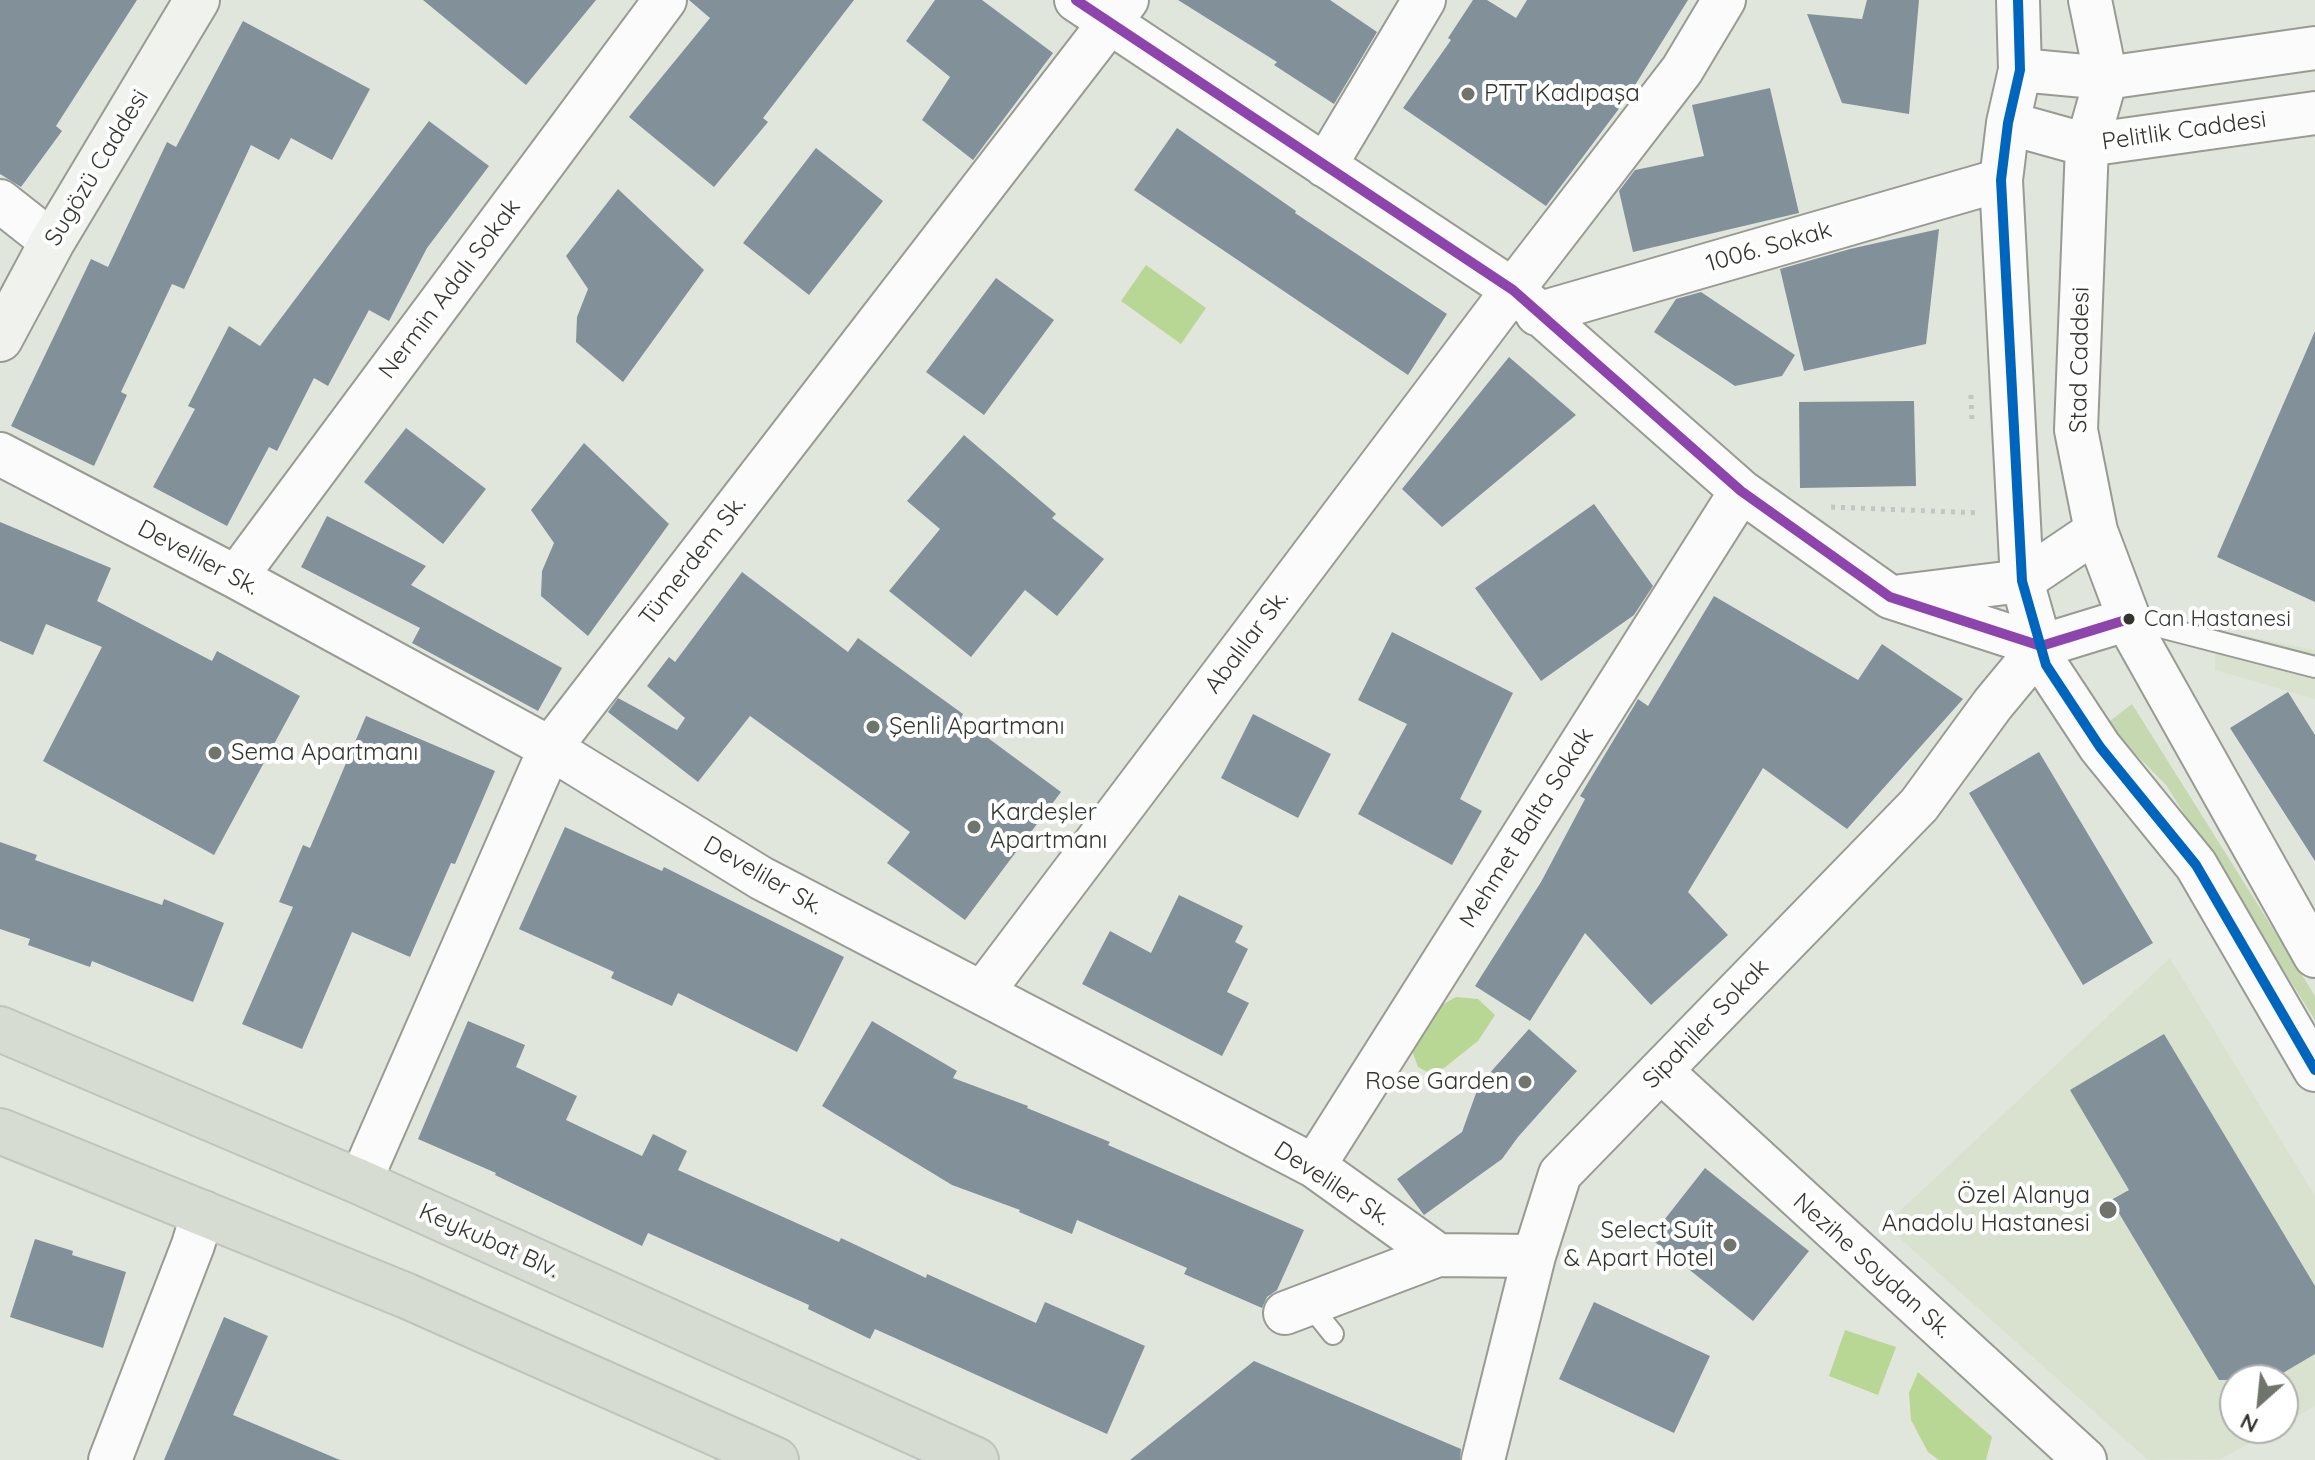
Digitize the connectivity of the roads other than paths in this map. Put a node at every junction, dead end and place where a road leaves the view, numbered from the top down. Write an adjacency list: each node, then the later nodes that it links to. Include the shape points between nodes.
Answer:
1 (197, 0): 17 (street, Sugözü Caddesi)
2 (665, 0): 23 (street, Nermin Adalı Sokak)
3 (1424, 0): 14 (street)
4 (1724, 0): 18 (street, Abalılar Sk.)
5 (2018, 0): 9 (street)
6 (2090, 0): 10 (street, Stad Caddesi)
7 (1104, 7): 14 (street); 29 (street, Tümerdem Sk.)
8 (2315, 48): 10 (street)
9 (2020, 70): 10 (street); 12 (street)
10 (2106, 78): 13 (street, Stad Caddesi)
11 (2315, 113): 13 (street, Pelitlik Caddesi)
12 (2008, 123): 13 (street, Pelitlik Caddesi); 15 (street)
13 (2087, 145): 22 (street, Stad Caddesi, via 2076,430)
14 (1325, 166): 18 (street)
15 (2001, 180): 18 (street, 1006. Sokak); 24 (street)
16 (0, 201): 17 (street)
17 (52, 242): 19 (street, Sugözü Caddesi)
18 (1525, 302): 21 (street); 31 (street, Abalılar Sk.)
19 (0, 339)
20 (0, 454): 23 (street, Develiler Sk.)
21 (1741, 491): 25 (street); 36 (street, Mehmet Balta Sokak)
22 (2096, 531): 24 (street); 26 (street, Stad Caddesi)
23 (236, 577): 29 (street, Develiler Sk.)
24 (2022, 581): 25 (street); 27 (street)
25 (1890, 597): 27 (street)
26 (2129, 619): 27 (street); 28 (lane); 30 (street, Stad Caddesi)
27 (2041, 646): 33 (street, via 2046,665 2100,747 2196,865); 34 (street, Sipahiler Sokak, via 1919,805)
28 (2315, 667)
29 (550, 748): 31 (street, Develiler Sk., via 761,878); 37 (street, Tümerdem Sk.)
30 (2315, 956)
31 (982, 993): 36 (street, Develiler Sk.)
32 (0, 1029): 37 (highway, Keykubat Blv.)
33 (2315, 1070)
34 (1661, 1071): 40 (street, Sipahiler Sokak, via 1560,1174); 46 (street, Nezihe Soydan Sk.)
35 (0, 1131): 38 (highway)
36 (1314, 1166): 39 (street, Develiler Sk.)
37 (360, 1182): 44 (highway, Keykubat Blv.)
38 (203, 1212): 42 (street); 43 (highway)
39 (1438, 1255): 40 (street); 41 (street)
40 (1534, 1256): 45 (street, Sipahiler Sokak)
41 (1309, 1317)
42 (110, 1460)
43 (776, 1460)
44 (976, 1460)
45 (1483, 1460)
46 (2085, 1460)

